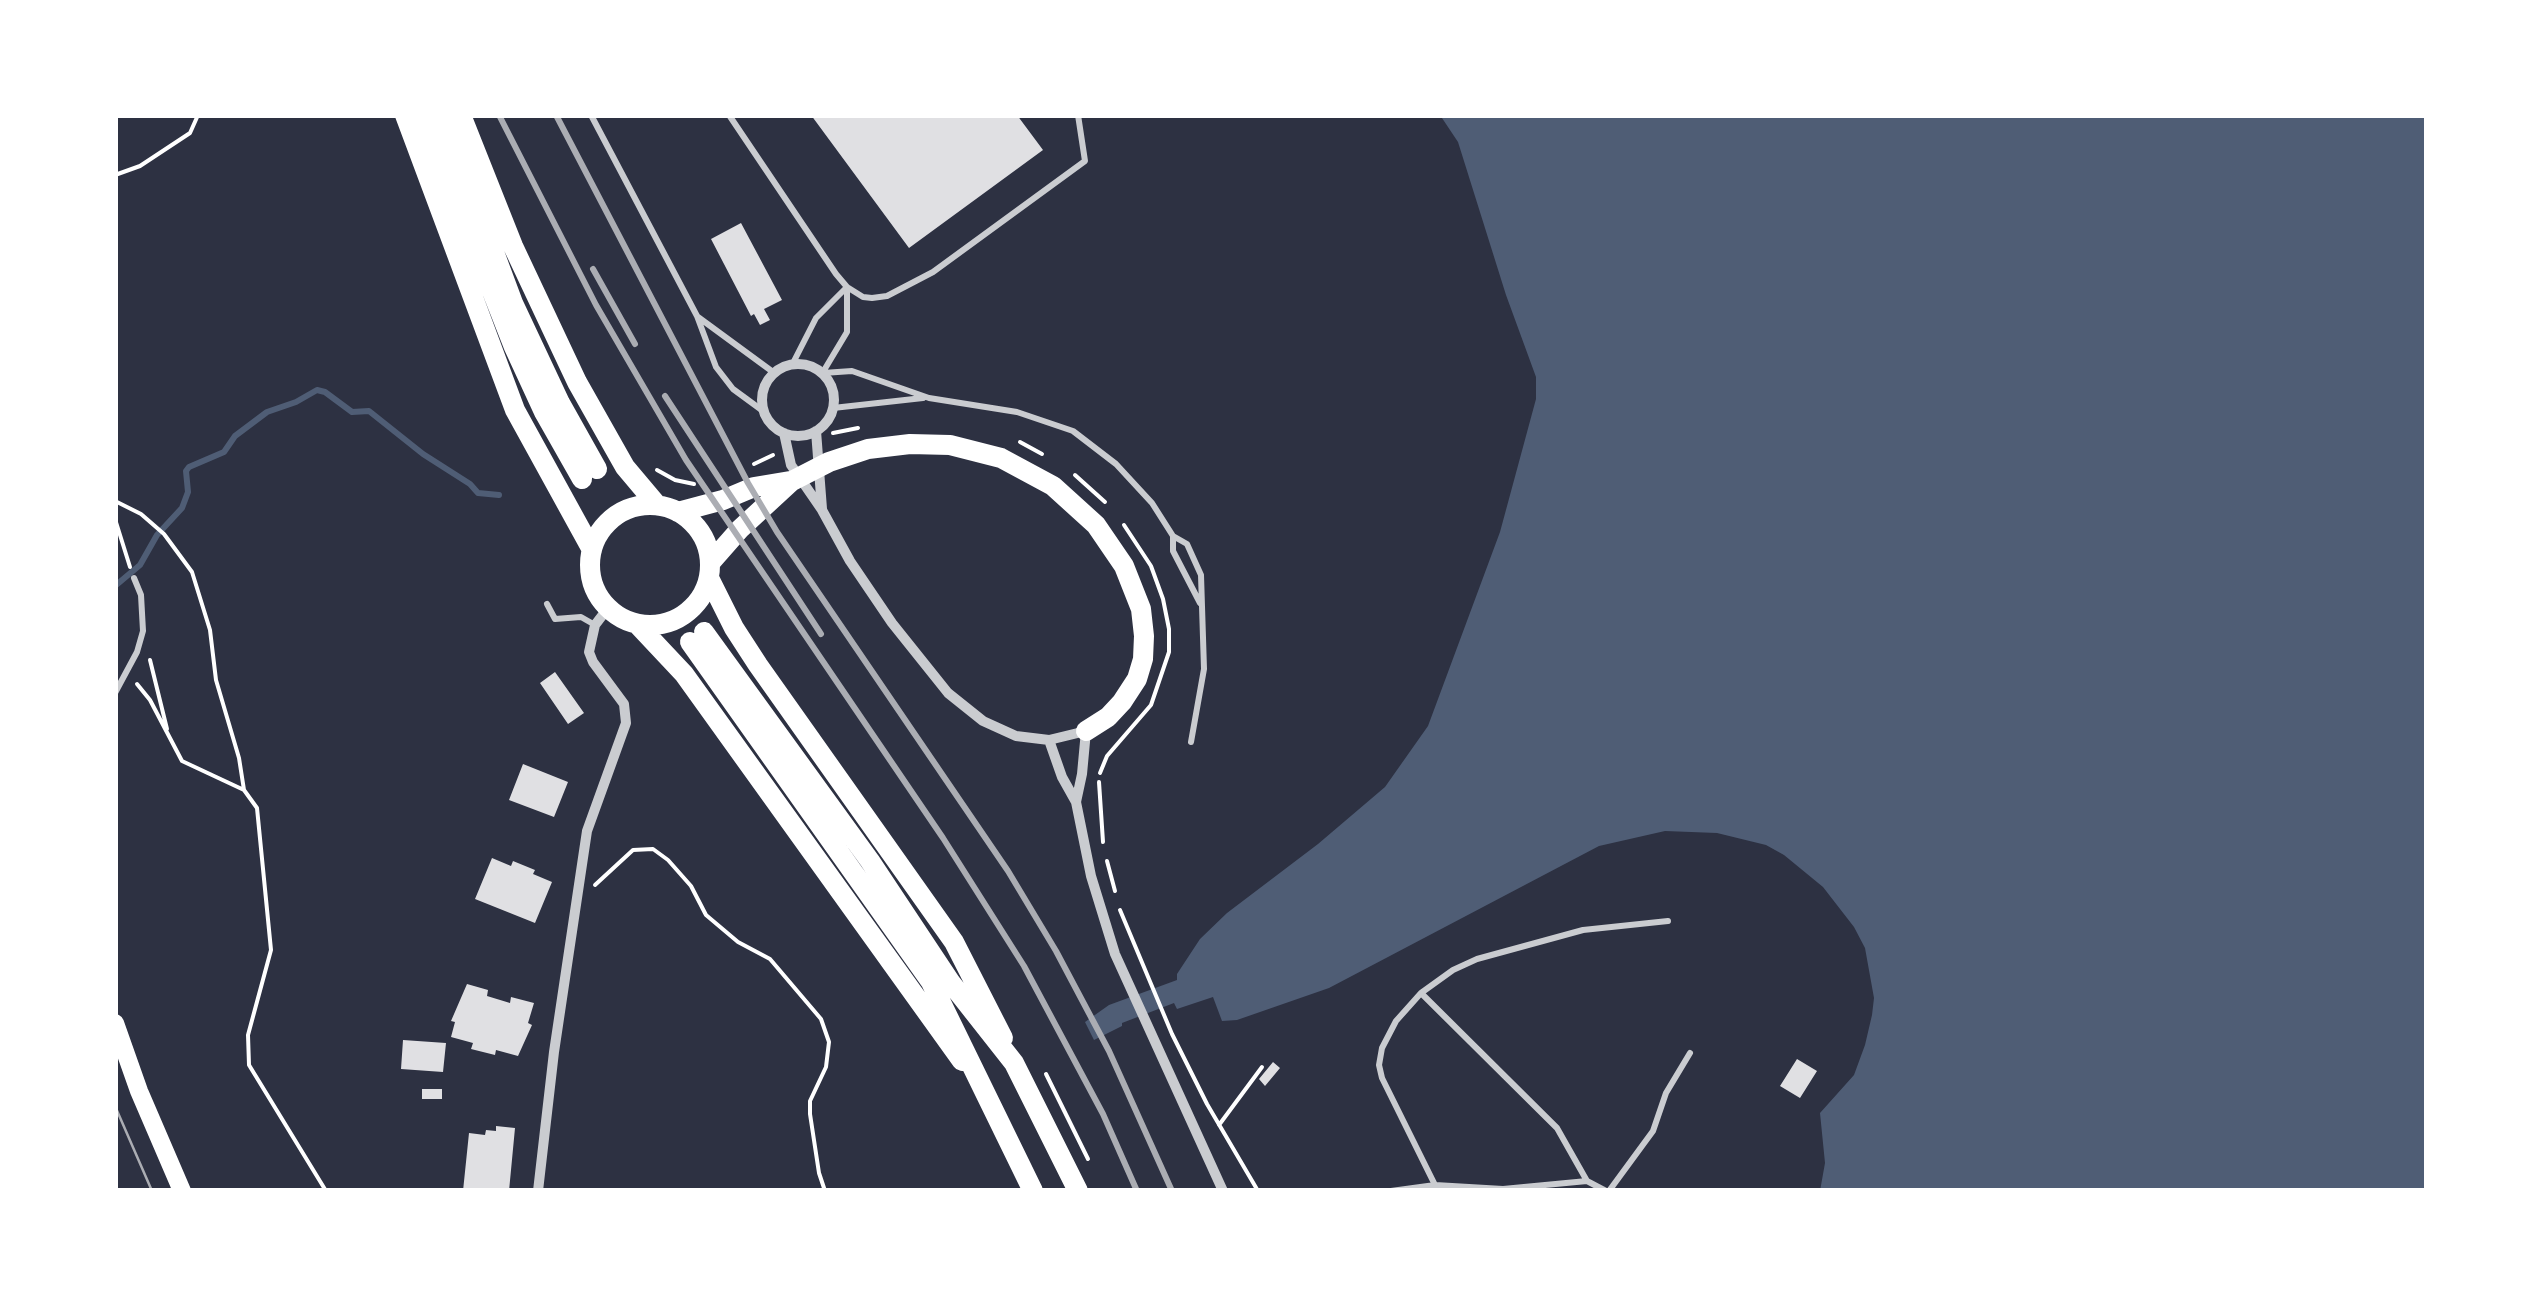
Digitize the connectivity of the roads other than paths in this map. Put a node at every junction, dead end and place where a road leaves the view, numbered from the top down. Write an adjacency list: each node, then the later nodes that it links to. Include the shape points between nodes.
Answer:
1 (405, 115): 23 (highway, via 515,410)
2 (423, 115): 3 (highway, via 544,412 589,474)
3 (444, 115)
4 (461, 115): 19 (highway, via 576,382)
5 (591, 115): 9 (lane)
6 (729, 115): 8 (lane)
7 (1078, 115): 8 (lane, via 1084,160 1009,219 887,296 863,297)
8 (846, 287): 10 (lane, via 816,318); 12 (lane, via 846,332)
9 (697, 316): 11 (lane); 15 (lane, via 716,367)
10 (793, 364): 11 (street); 12 (street)
11 (773, 372): 15 (street, via 762,390)
12 (822, 373): 13 (lane, via 852,371); 14 (street)
13 (930, 398): 14 (lane); 22 (lane, via 1018,412 1073,431 1134,483)
14 (833, 408): 17 (street)
15 (763, 411): 16 (street)
16 (784, 433): 17 (street); 20 (street, via 791,465)
17 (820, 434): 20 (street)
18 (792, 480): 21 (highway); 24 (highway); 33 (highway, via 847,455 910,444 1001,458 1066,495 1116,551 1144,636 1129,692)
19 (656, 505): 21 (highway); 23 (highway, via 616,515)
20 (822, 510): 34 (street, via 867,588 948,693 994,727)
21 (681, 511): 24 (highway, via 702,532)
22 (1173, 536): 26 (lane, via 1173,551); 26 (lane, via 1187,544 1201,575)
23 (592, 550): 28 (highway)
24 (711, 566): 29 (highway, via 704,593 682,616); 41 (highway, via 734,628 954,942)
25 (132, 574): 30 (lane, via 143,632)
26 (1200, 603): 35 (lane, via 1204,668)
27 (547, 604): 28 (lane, via 555,619)
28 (602, 616): 29 (highway); 31 (street, via 590,644 592,662)
29 (637, 624): 42 (highway, via 684,674)
30 (115, 693)
31 (624, 704): 32 (lane); 46 (street, via 626,723 587,832)
32 (612, 710)
33 (1086, 730): 34 (street); 36 (street)
34 (1049, 740): 36 (street)
35 (1191, 742)
36 (1076, 802): 49 (street, via 1101,915)
37 (1668, 921): 38 (lane, via 1583,930 1499,952 1461,966)
38 (1421, 994): 43 (lane, via 1556,1128); 44 (lane, via 1396,1021 1379,1065)
39 (115, 1023): 45 (main road)
40 (1690, 1053): 51 (lane, via 1653,1131)
41 (1014, 1063): 42 (highway, via 697,637 920,966); 48 (highway)
42 (979, 1083): 47 (highway)
43 (1586, 1182): 44 (lane, via 1502,1190); 51 (lane)
44 (1435, 1184): 50 (lane)
45 (182, 1191)
46 (538, 1191)
47 (1033, 1191)
48 (1078, 1191)
49 (1223, 1191)
50 (1391, 1191)
51 (1608, 1191)

